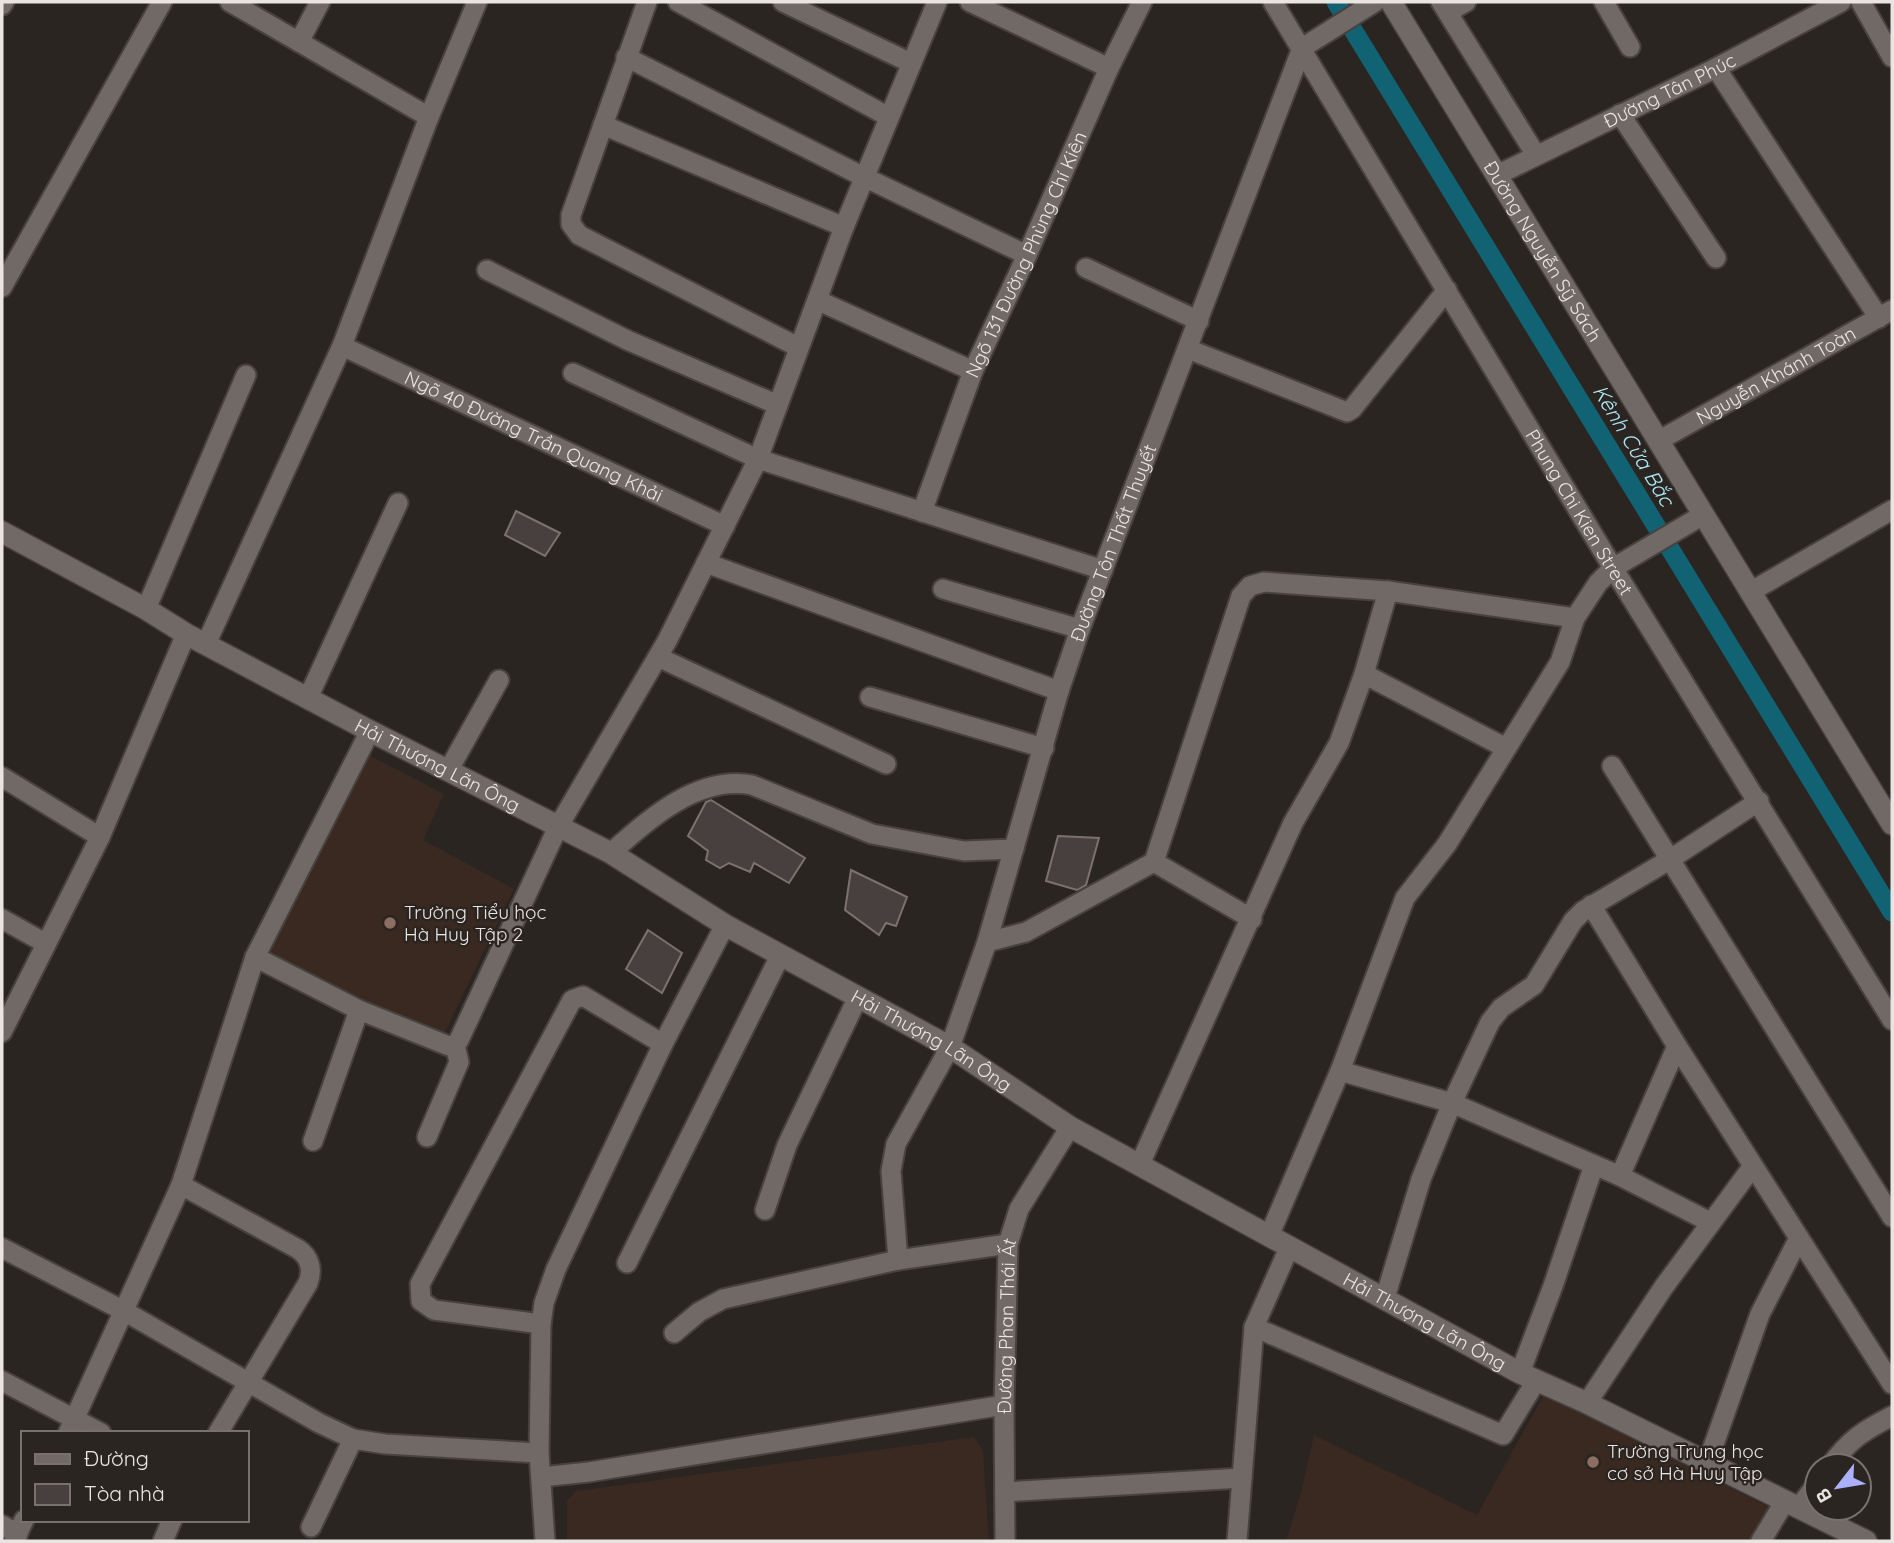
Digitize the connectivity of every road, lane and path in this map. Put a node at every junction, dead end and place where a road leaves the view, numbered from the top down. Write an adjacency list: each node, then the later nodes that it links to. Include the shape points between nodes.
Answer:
1 (162, 2): 39 (street)
2 (230, 2): 19 (street)
3 (320, 2): 19 (street)
4 (477, 2): 28 (street)
5 (647, 2): 22 (street)
6 (678, 2): 29 (street)
7 (783, 2): 24 (street)
8 (937, 2): 24 (street)
9 (971, 2): 25 (street)
10 (1142, 2): 25 (street, Ngõ 131 Đường Phùng Chí Kiên)
11 (1273, 2): 20 (street, Phung Chi Kien Street)
12 (1391, 2): 32 (street, Đường Nguyễn Sỹ Sách)
13 (1466, 2): 18 (street)
14 (1604, 2): 21 (street)
15 (1841, 2): 26 (street, Đường Tân Phúc)
16 (1861, 2): 23 (street)
17 (1367, 6): 20 (street)
18 (1445, 7): 31 (street)
19 (299, 42): 28 (street)
20 (1309, 43): 40 (street, Phung Chi Kien Street); 43 (street, Đường Tôn Thất Thuyết)
21 (1630, 47)
22 (626, 57): 30 (street); 33 (street)
23 (1892, 57)
24 (911, 63): 29 (street)
25 (1109, 68): 35 (street, Ngõ 131 Đường Phùng Chí Kiên)
26 (1716, 68): 27 (street, Đường Tân Phúc); 42 (street)
27 (1620, 114): 31 (street, Đường Tân Phúc); 36 (street)
28 (429, 117): 44 (street)
29 (889, 117): 33 (street)
30 (603, 125): 34 (street); 45 (street, via 571,215 579,235)
31 (1536, 155): 32 (street, Đường Tân Phúc)
32 (1497, 175): 51 (street, Đường Nguyễn Sỹ Sách)
33 (864, 177): 34 (street); 35 (street)
34 (844, 228): 41 (street)
35 (1027, 254): 47 (street, Ngõ 131 Đường Phùng Chí Kiên)
36 (1716, 258)
37 (1086, 268): 43 (street)
38 (487, 270): 50 (street, via 627,341)
39 (2, 287)
40 (1447, 290): 46 (street, via 1347,412); 60 (street, Phung Chi Kien Street)
41 (817, 299): 45 (street); 47 (street)
42 (1886, 314): 51 (street, Nguyễn Khánh Toàn)
43 (1199, 321): 46 (street, Đường Tôn Thất Thuyết)
44 (341, 346): 57 (street, Ngõ 40 Đường Trần Quang Khải); 69 (street)
45 (799, 347): 50 (street)
46 (1188, 349): 61 (street, Đường Tôn Thất Thuyết)
47 (973, 371): 55 (street, Ngõ 131 Đường Phùng Chí Kiên)
48 (573, 373): 52 (street)
49 (246, 375): 65 (street)
50 (778, 405): 52 (street)
51 (1658, 441): 56 (street, Đường Nguyễn Sỹ Sách)
52 (758, 459): 55 (street); 57 (street)
53 (398, 503): 74 (street)
54 (1892, 510): 64 (street)
55 (922, 512): 61 (street)
56 (1703, 515): 60 (street); 64 (street, Đường Nguyễn Sỹ Sách)
57 (724, 526): 59 (street)
58 (2, 532): 65 (street, Hải Thượng Lãn Ông)
59 (706, 563): 70 (street); 73 (street)
60 (1614, 568): 66 (street); 83 (street, Phung Chi Kien Street)
61 (1103, 570): 67 (street, Đường Tôn Thất Thuyết)
62 (943, 589): 67 (street)
63 (1388, 591): 66 (street); 71 (street); 90 (street, via 1264,582 1244,590)
64 (1750, 592): 84 (street, Đường Nguyễn Sỹ Sách)
65 (146, 609): 68 (street, Hải Thượng Lãn Ông)
66 (1574, 618): 78 (street, via 1560,662)
67 (1080, 629): 73 (street, Đường Tôn Thất Thuyết)
68 (186, 634): 69 (street, Hải Thượng Lãn Ông); 86 (street)
69 (206, 644): 74 (street, Hải Thượng Lãn Ông)
70 (658, 657): 79 (street); 85 (street)
71 (1364, 674): 78 (street); 93 (street, via 1339,743 1293,823)
72 (499, 680): 81 (street)
73 (1059, 691): 77 (street, Đường Tôn Thất Thuyết)
74 (308, 698): 76 (street, Hải Thượng Lãn Ông)
75 (870, 698): 77 (street)
76 (370, 731): 81 (street, Hải Thượng Lãn Ông); 98 (street)
77 (1044, 748): 87 (street, Đường Tôn Thất Thuyết)
78 (1506, 748): 107 (street, via 1447,844 1405,898)
79 (886, 765)
80 (1612, 766): 89 (street)
81 (448, 771): 85 (street, Hải Thượng Lãn Ông)
82 (2, 777): 86 (street)
83 (1759, 801): 89 (street); 101 (street, Phung Chi Kien Street)
84 (1892, 824)
85 (558, 827): 88 (street, Hải Thượng Lãn Ông); 104 (street)
86 (100, 837): 96 (street)
87 (1014, 849): 88 (street, via 964,851 872,834 735,782 711,786 673,804); 95 (street, Đường Tôn Thất Thuyết)
88 (611, 853): 94 (street, Hải Thượng Lãn Ông)
89 (1669, 860): 91 (street); 118 (street)
90 (1154, 862): 93 (street); 95 (street, via 1026,932)
91 (1591, 905): 105 (street); 108 (street, via 1573,921 1534,985 1495,1015)
92 (2, 919): 96 (street)
93 (1252, 919): 112 (street)
94 (725, 925): 97 (street, Hải Thượng Lãn Ông); 103 (street)
95 (987, 942): 106 (street, Đường Tôn Thất Thuyết)
96 (45, 943): 102 (street)
97 (780, 956): 99 (street, Hải Thượng Lãn Ông); 126 (street)
98 (255, 957): 100 (street); 116 (street)
99 (858, 997): 106 (street, Hải Thượng Lãn Ông); 117 (street, via 786,1145)
100 (359, 1010): 104 (street); 111 (street)
101 (1892, 1020)
102 (2, 1032)
103 (663, 1044): 129 (street, via 556,1269); 129 (street, via 583,996 572,1000 420,1284 421,1301 434,1310)
104 (455, 1045): 110 (street, via 459,1062)
105 (1677, 1046): 114 (street); 115 (street)
106 (950, 1047): 109 (street, Hải Thượng Lãn Ông); 125 (street, Đường Tôn Thất Thuyết, via 896,1144 892,1161)
107 (1340, 1071): 108 (street); 120 (street)
108 (1452, 1103): 113 (street); 127 (street, via 1418,1188)
109 (1070, 1127): 112 (street, Hải Thượng Lãn Ông); 122 (street, Đường Phan Thái Ất, via 1019,1209)
110 (427, 1137)
111 (313, 1141)
112 (1140, 1164): 120 (street, Hải Thượng Lãn Ông)
113 (1594, 1165): 115 (street); 132 (street)
114 (1753, 1166): 119 (street); 121 (street)
115 (1620, 1176): 119 (street)
116 (181, 1185): 128 (street); 134 (street, via 298,1249 309,1263 309,1283)
117 (765, 1210)
118 (1892, 1217)
119 (1710, 1222): 136 (street)
120 (1269, 1236): 124 (street, Hải Thượng Lãn Ông)
121 (1799, 1238): 135 (street); 145 (street, via 1760,1314)
122 (1008, 1244): 125 (street); 137 (street, Đường Phan Thái Ất)
123 (2, 1248): 128 (street)
124 (1289, 1248): 127 (street, Hải Thượng Lãn Ông); 130 (street)
125 (898, 1260): 131 (street, via 723,1299)
126 (627, 1263)
127 (1385, 1298): 132 (street, Hải Thượng Lãn Ông)
128 (124, 1311): 134 (street); 139 (street)
129 (541, 1324): 144 (street)
130 (1254, 1326): 132 (street, via 1503,1436); 147 (street)
131 (674, 1333)
132 (1528, 1377): 136 (street, Hải Thượng Lãn Ông)
133 (2, 1381): 139 (street)
134 (249, 1382): 141 (street); 142 (street)
135 (1892, 1384)
136 (1587, 1403): 145 (street, Hải Thượng Lãn Ông)
137 (1004, 1405): 146 (street); 148 (street, Đường Phan Thái Ất)
138 (1892, 1416): 143 (street, via 1861,1432)
139 (71, 1426): 140 (street)
140 (92, 1431)
141 (219, 1431)
142 (354, 1439): 144 (street); 152 (street)
143 (1840, 1452)
144 (539, 1453): 146 (street)
145 (1707, 1464): 150 (street, Hải Thượng Lãn Ông)
146 (541, 1477): 154 (street)
147 (1242, 1478): 148 (street); 156 (street)
148 (1006, 1492): 155 (street, Đường Phan Thái Ất)
149 (1803, 1495): 150 (street)
150 (1792, 1504): 157 (street); 158 (street, Hải Thượng Lãn Ông)
151 (171, 1522): 153 (street)
152 (312, 1527)
153 (163, 1541)
154 (545, 1541)
155 (1005, 1541)
156 (1237, 1541)
157 (1761, 1541)
158 (1866, 1541)

